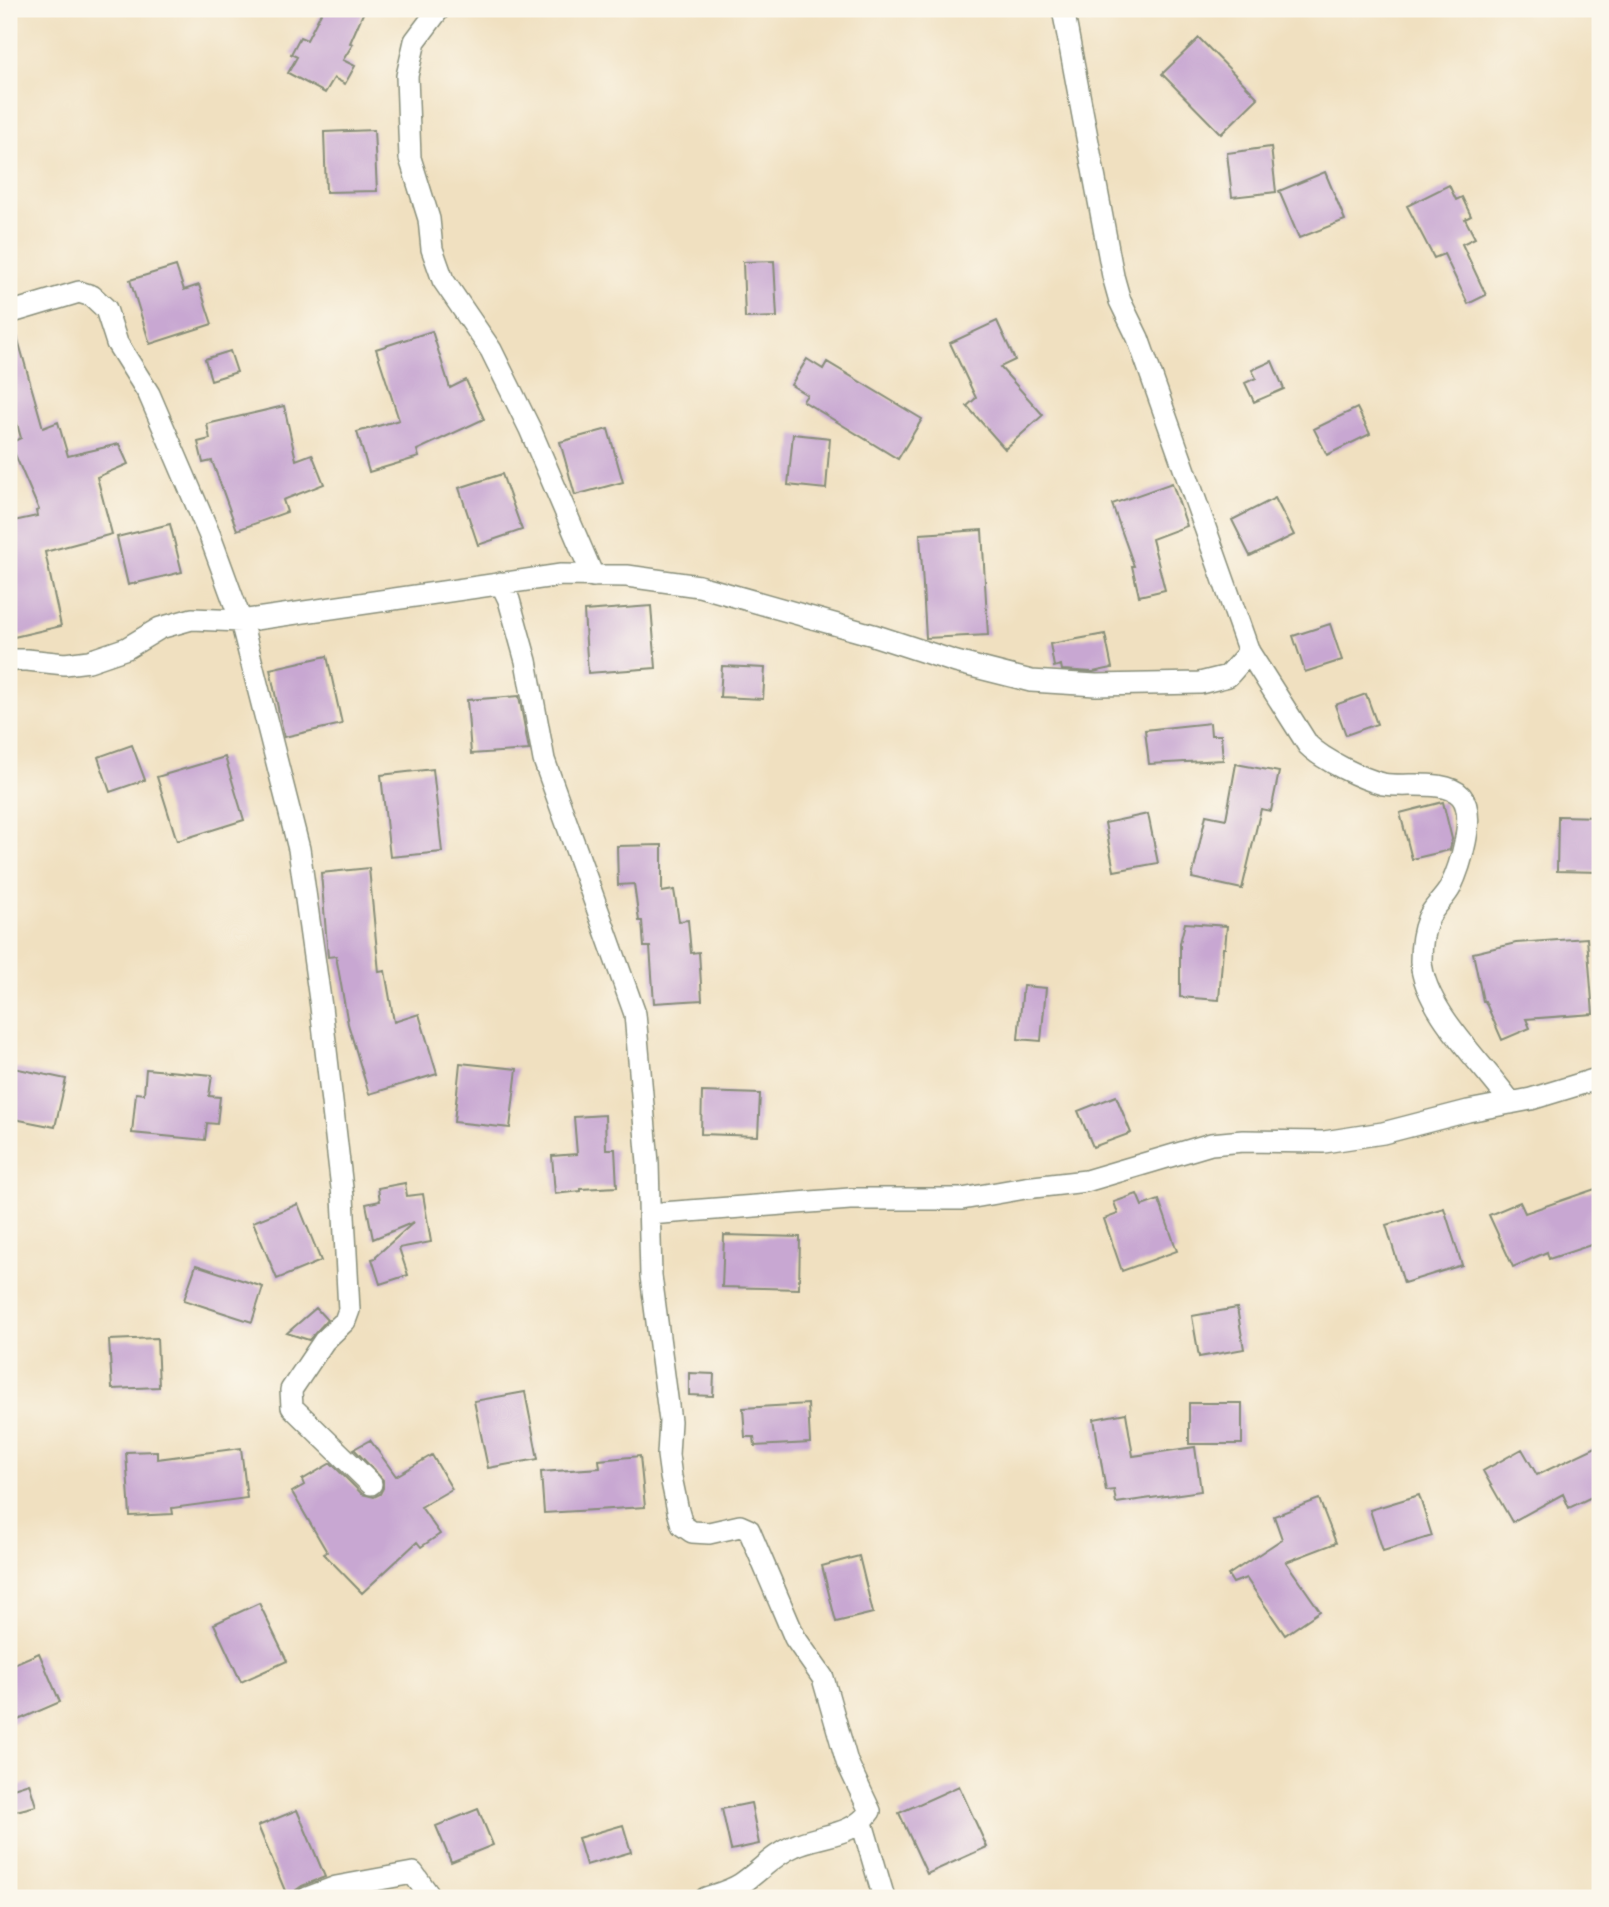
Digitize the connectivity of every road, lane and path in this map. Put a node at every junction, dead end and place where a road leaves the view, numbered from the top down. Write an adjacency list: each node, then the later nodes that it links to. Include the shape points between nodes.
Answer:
1 (439, 9): 4 (street, via 415,41 407,76 410,158 429,219 432,249 443,280 491,350 530,429)
2 (1063, 9): 7 (street, via 1120,301 1138,338)
3 (9, 313): 6 (street, via 79,292 93,296 106,309 117,343 149,394 180,465)
4 (593, 576): 5 (street); 7 (street, via 699,586 1031,681 1200,683 1228,676)
5 (501, 583): 6 (street); 11 (street, via 527,661 544,760 635,1014)
6 (241, 621): 8 (street, via 192,619 160,628 127,648 89,661); 12 (street, via 299,849 343,1197 349,1310 290,1397 292,1407)
7 (1249, 652): 10 (street, via 1319,755 1383,784 1452,788 1462,797 1467,812 1466,842 1449,889 1429,917 1421,962 1435,1007)
8 (9, 660)
9 (1600, 1078): 10 (street)
10 (1511, 1103): 11 (street, via 1324,1142 1211,1144 1086,1181 962,1199 850,1199)
11 (649, 1214): 13 (street, via 651,1276 670,1421 669,1466 682,1525 692,1532 740,1526 749,1530 795,1638 823,1678 847,1762 870,1811)
12 (371, 1484)
13 (862, 1824): 16 (street, via 794,1846 729,1891); 17 (street)
14 (307, 1898): 15 (street, via 337,1887 413,1873)
15 (431, 1898)
16 (706, 1898)
17 (884, 1898)

